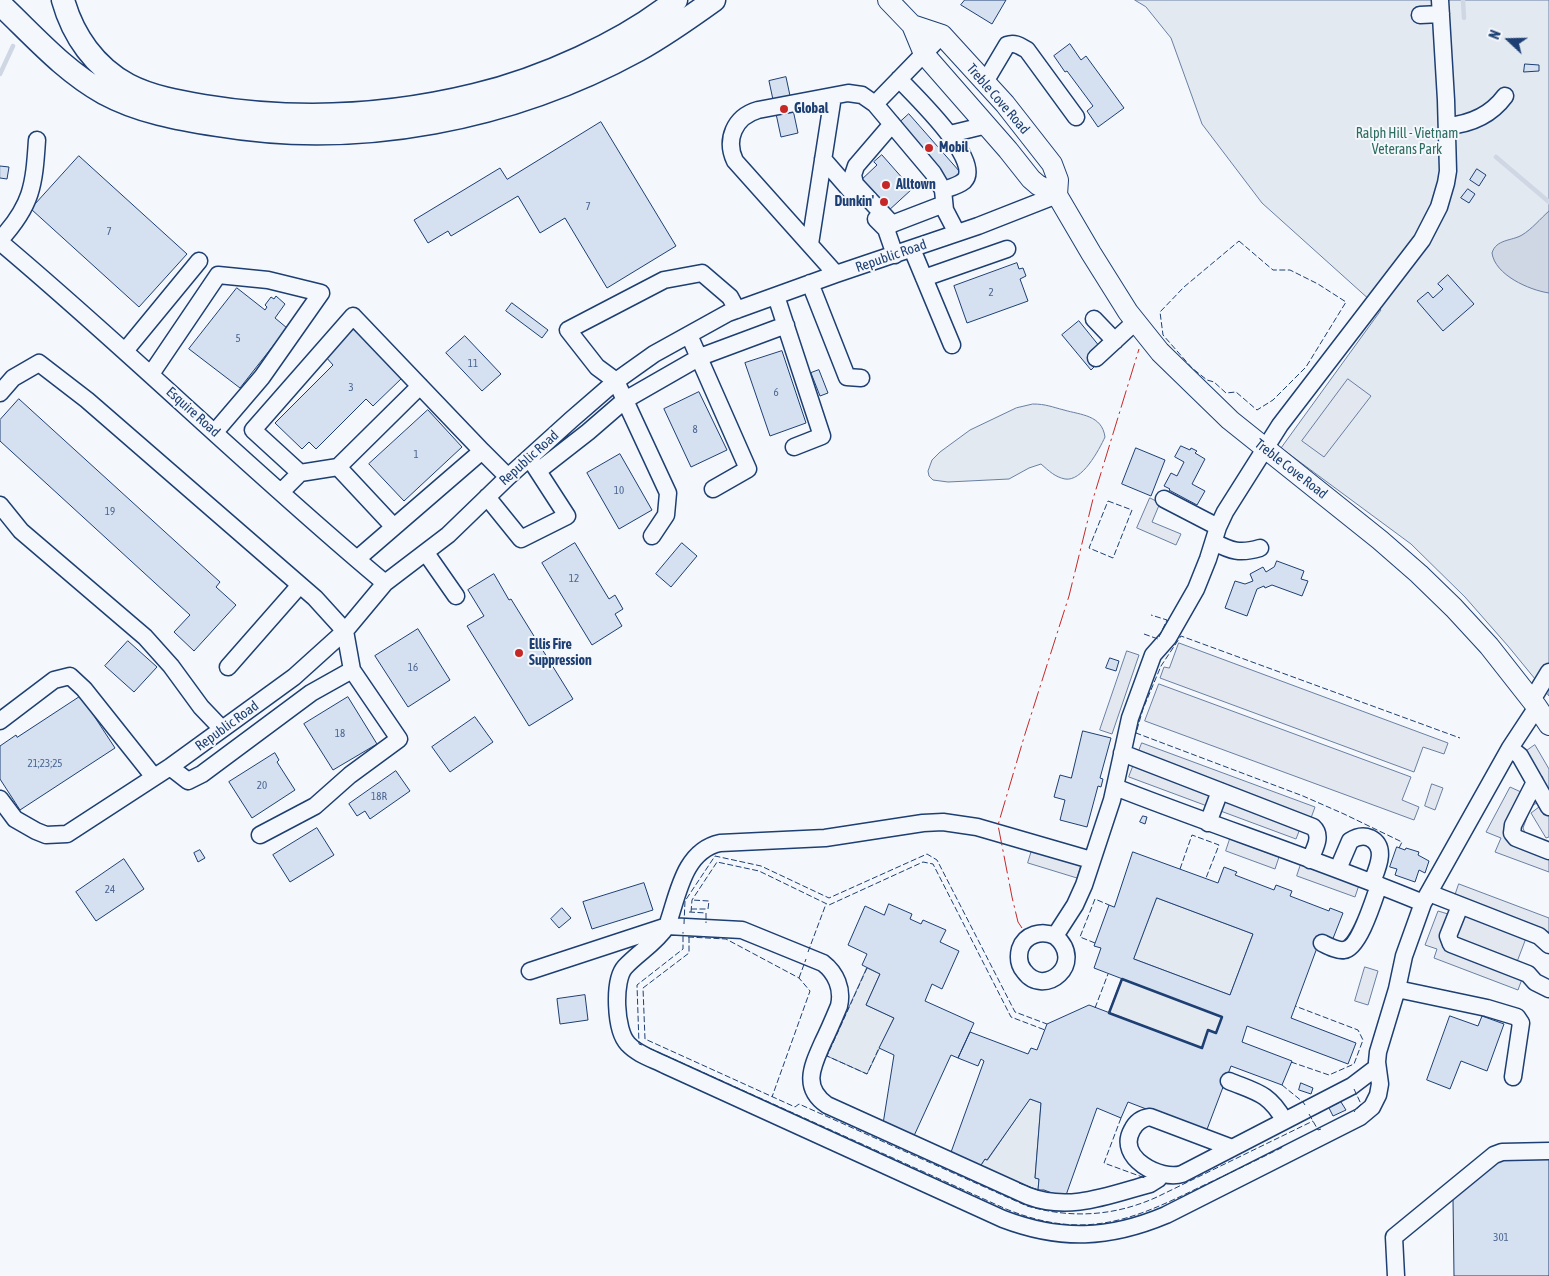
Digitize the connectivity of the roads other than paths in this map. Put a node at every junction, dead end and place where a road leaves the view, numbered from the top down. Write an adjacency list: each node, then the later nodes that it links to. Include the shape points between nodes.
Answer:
1 (63, 0): 2 (highway, via 74,30 91,55 109,72 136,89 226,109 325,116 404,109 476,95 531,78 606,44)
2 (676, 0)
3 (714, 0): 5 (highway, via 638,50 580,78 530,97 438,122 383,130 321,133 259,131 192,122 116,99 60,61)
4 (888, 0): 8 (main road, Treble Cove Road)
5 (0, 4)
6 (1440, 7): 7 (street); 20 (street)
7 (1420, 15)
8 (912, 25): 9 (main road, Treble Cove Road); 10 (main road, Treble Cove Road)
9 (942, 36): 10 (street); 12 (main road, Treble Cove Road)
10 (924, 54): 11 (street); 15 (main road, Treble Cove Road)
11 (899, 79): 16 (street); 21 (street)
12 (985, 82): 15 (main road); 17 (street, via 1007,45 1021,46); 24 (main road, Treble Cove Road, via 1052,164 1058,180)
13 (833, 96): 16 (street, via 855,94); 23 (street); 29 (street, via 752,112 738,122 731,138 737,164)
14 (1506, 96): 20 (street, via 1472,122)
15 (965, 99): 19 (main road, Treble Cove Road)
16 (875, 104): 18 (street)
17 (1076, 118)
18 (892, 124): 25 (street, via 933,173); 26 (street, via 856,166 853,175 855,184)
19 (987, 126): 21 (street); 24 (main road, Treble Cove Road, via 1031,179)
20 (1448, 126): 56 (street, via 1446,183 1429,228)
21 (950, 134): 25 (street, via 968,166 964,181)
22 (36, 140): 28 (street, via 31,193 15,224)
23 (823, 159): 26 (street); 29 (street)
24 (1057, 195): 27 (street, Republic Road); 40 (main road, Treble Cove Road, via 1103,275)
25 (944, 197): 26 (street); 27 (street, via 946,210)
26 (889, 226): 32 (street)
27 (957, 233): 30 (street, Republic Road)
28 (0, 241): 45 (street, Esquire Road)
29 (810, 244): 34 (street)
30 (912, 249): 32 (street, Republic Road); 35 (street)
31 (1007, 249): 35 (street)
32 (895, 255): 34 (street, Republic Road)
33 (199, 261): 45 (street)
34 (836, 274): 36 (street, Republic Road)
35 (924, 278): 44 (street)
36 (810, 283): 37 (street, Republic Road); 49 (street, via 846,377)
37 (776, 296): 38 (street, Republic Road); 41 (street)
38 (737, 310): 42 (street, Republic Road); 50 (street, via 730,297 702,273 664,280 568,330 597,367)
39 (1094, 319): 43 (street)
40 (1135, 322): 43 (street); 56 (main road, Treble Cove Road, via 1209,401)
41 (786, 325): 46 (street); 55 (street, via 822,436)
42 (689, 335): 46 (street); 50 (street, Republic Road, via 654,354)
43 (1115, 340): 47 (street)
44 (952, 345)
45 (125, 351): 48 (street, Esquire Road)
46 (700, 357): 53 (street); 62 (street, via 748,469)
47 (1096, 358)
48 (151, 374): 54 (street, Esquire Road); 54 (street, via 218,275 268,280 321,293 262,377)
49 (861, 378)
50 (616, 381): 53 (street); 58 (street, Republic Road)
51 (420, 386): 57 (street); 59 (street); 60 (street, via 353,316 253,430)
52 (0, 393): 74 (street, via 14,378 39,363 87,400)
53 (625, 400): 58 (street, via 588,432); 69 (street, via 668,493 666,515)
54 (215, 432): 63 (street, Esquire Road)
55 (794, 447)
56 (1264, 449): 68 (street, via 1237,492); 80 (main road, Treble Cove Road, via 1419,574 1478,633)
57 (482, 451): 61 (street); 67 (street)
58 (534, 465): 61 (street, Republic Road); 64 (street, via 567,516 521,539)
59 (338, 467): 60 (street); 67 (street)
60 (300, 473): 63 (street)
61 (508, 477): 64 (street, Republic Road)
62 (713, 489)
63 (281, 492): 72 (street, Esquire Road)
64 (487, 497): 71 (street, Republic Road)
65 (1164, 499): 68 (street)
66 (0, 505): 83 (street, via 21,531 145,637)
67 (394, 527): 72 (street)
68 (1216, 535): 70 (street, via 1224,548 1239,552); 85 (street, via 1186,609 1153,655 1130,718)
69 (652, 536)
70 (1260, 548)
71 (426, 553): 73 (street, Republic Road); 75 (street)
72 (357, 559): 73 (street, Esquire Road)
73 (385, 583): 76 (street, Republic Road)
74 (300, 585): 76 (street); 77 (street)
75 (456, 596)
76 (345, 631): 78 (street); 83 (street, Republic Road, via 294,677)
77 (228, 667)
78 (352, 670): 86 (street, via 311,692 202,774 188,781); 94 (street, via 399,739 315,806)
79 (1549, 672): 80 (street)
80 (1534, 703): 82 (main road, Treble Cove Road); 84 (street)
81 (0, 721): 87 (street, via 54,680 70,676)
82 (1549, 725)
83 (222, 729): 86 (street, Republic Road)
84 (1510, 748): 88 (street, via 1520,756); 100 (street)
85 (1122, 753): 89 (street); 90 (street)
86 (170, 767): 87 (street, Republic Road)
87 (154, 777): 91 (street, Republic Road, via 68,834 46,835 36,831 15,819)
88 (1535, 782): 92 (street); 95 (street, via 1512,833 1516,838)
89 (1115, 787): 93 (street); 96 (street)
90 (1220, 791): 93 (street); 97 (street, via 1313,826 1318,836)
91 (0, 799)
92 (1549, 807)
93 (1208, 823): 97 (street)
94 (260, 835)
95 (1549, 851)
96 (1091, 860): 102 (street, via 954,823 923,823 825,838 720,843 704,849 692,861); 103 (street, via 1078,899)
97 (1310, 860): 98 (street)
98 (1338, 869): 99 (street); 99 (street, via 1350,841 1368,837 1380,851)
99 (1376, 884): 100 (street); 104 (street, via 1360,935 1350,948 1342,950)
100 (1426, 898): 101 (street); 107 (street, via 1404,956)
101 (1460, 906): 105 (street, via 1539,936); 108 (street, via 1448,936 1451,944 1528,974)
102 (667, 926): 106 (street); 109 (street, via 656,941 626,966 619,978 620,1027 624,1039 633,1048 1003,1218 1046,1232 1076,1235 1109,1233 1166,1216 1360,1117 1372,1107 1378,1095 1380,1084); 115 (street, via 742,930 828,966 838,983 841,999 814,1063 811,1080 817,1096 831,1107 1044,1201 1084,1202 1150,1184)
103 (1055, 936)
104 (1322, 943)
105 (1549, 945)
106 (530, 971)
107 (1397, 989): 109 (street); 110 (street, via 1517,1017 1521,1023)
108 (1549, 990)
109 (1376, 1067): 112 (street, via 1352,1086)
110 (1513, 1076)
111 (1229, 1081): 112 (street, via 1267,1098)
112 (1284, 1120): 113 (street)
113 (1232, 1148): 115 (street, via 1182,1174); 115 (street, via 1154,1118 1144,1118 1130,1134 1129,1150 1140,1162)
114 (1549, 1151): 116 (street, via 1494,1155 1394,1237)
115 (1162, 1174)
116 (1396, 1276)

